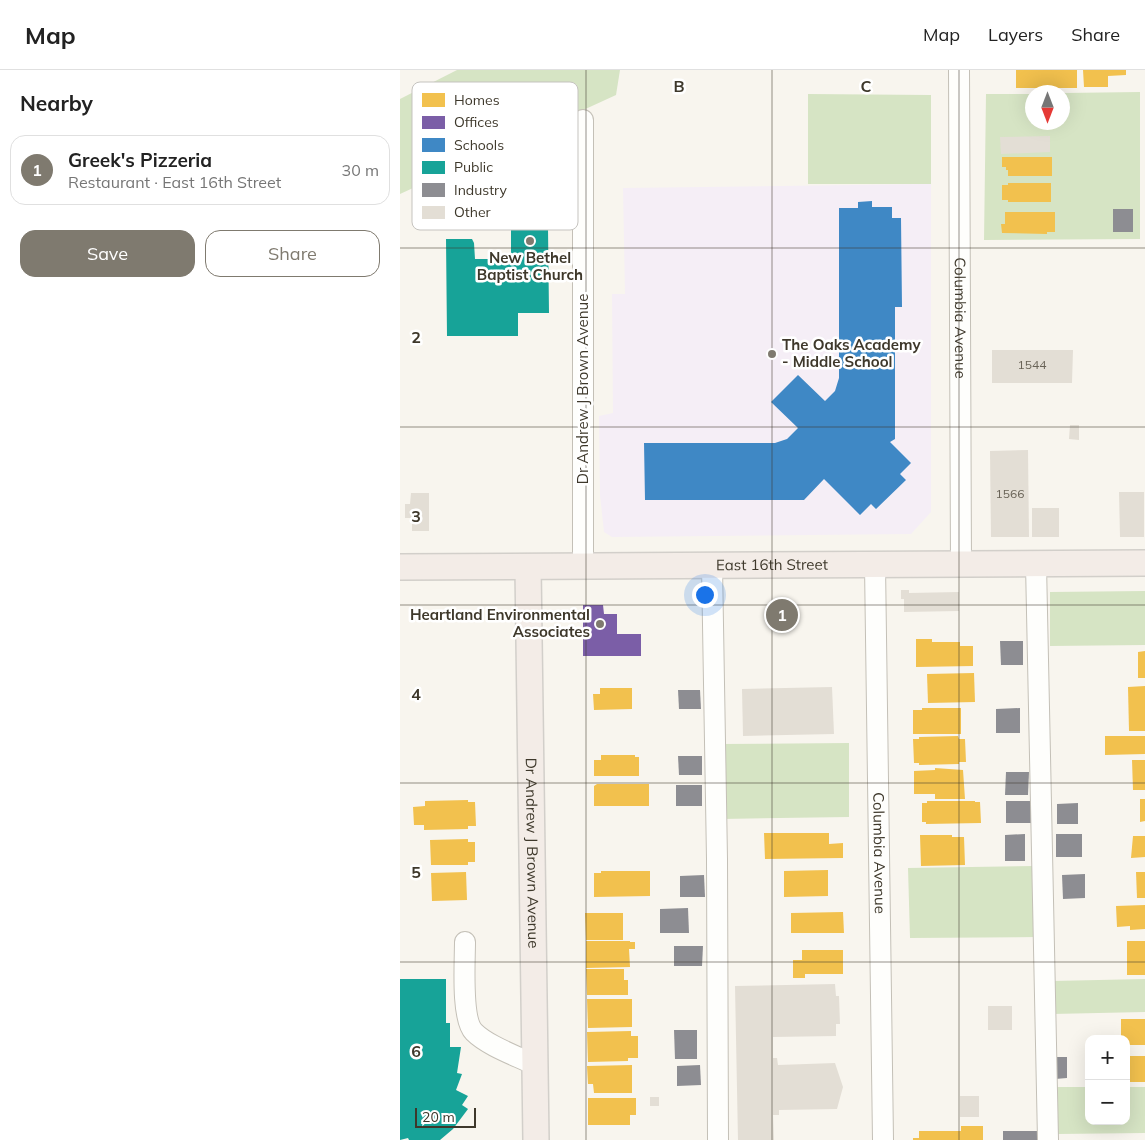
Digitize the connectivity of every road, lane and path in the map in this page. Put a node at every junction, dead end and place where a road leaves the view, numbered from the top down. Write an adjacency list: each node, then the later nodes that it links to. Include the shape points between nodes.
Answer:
1 (959, 70): 4 (street, Columbia Avenue)
2 (583, 120): 10 (street, Dr Andrew J Brown Avenue)
3 (1145, 563): 5 (main road, East 16th Street)
4 (961, 564): 5 (main road, East 16th Street); 6 (main road, East 16th Street)
5 (1036, 564): 16 (street)
6 (875, 565): 7 (main road, East 16th Street); 15 (street, Columbia Avenue)
7 (712, 566): 10 (main road, East 16th Street); 14 (street)
8 (400, 567): 9 (main road, East 16th Street)
9 (528, 567): 10 (main road, East 16th Street); 12 (main road, Dr Andrew J Brown Avenue)
10 (583, 567)
11 (465, 942): 12 (street, via 466,1017 473,1031)
12 (535, 1065): 13 (main road, Dr Andrew J Brown Avenue)
13 (536, 1140)
14 (718, 1140)
15 (883, 1140)
16 (1048, 1140)

